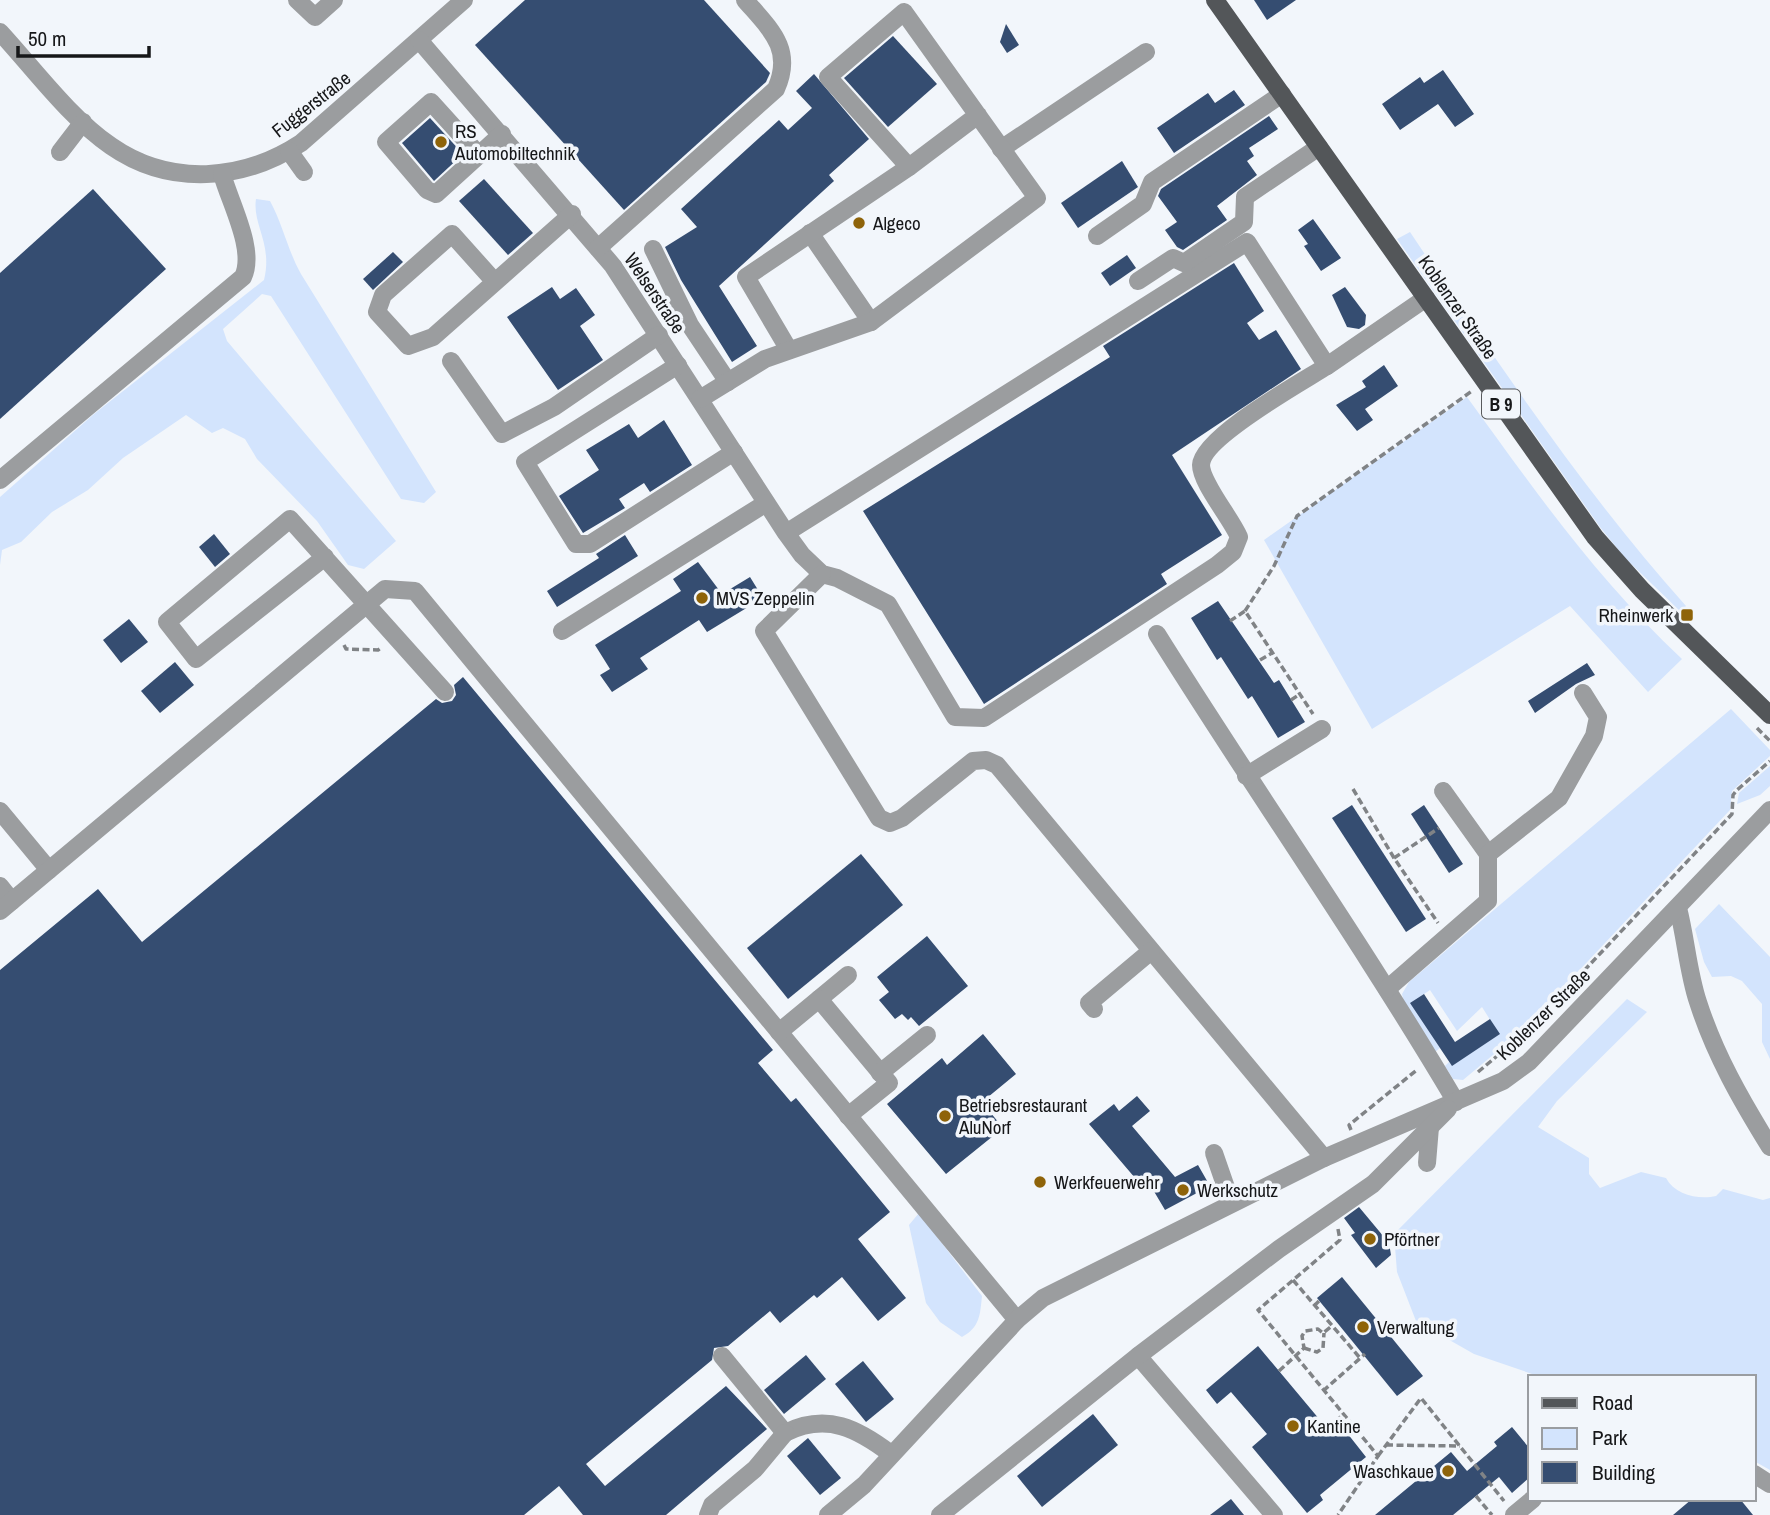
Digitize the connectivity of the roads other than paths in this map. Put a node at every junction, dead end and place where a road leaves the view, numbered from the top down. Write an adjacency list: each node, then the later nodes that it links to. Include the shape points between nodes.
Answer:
1 (297, 0): 2 (street, via 315,17)
2 (334, 0)
3 (464, 0): 7 (street, Fuggerstraße)
4 (745, 0): 24 (street, via 782,52 785,62 776,89)
5 (1215, 0): 9 (main road, Koblenzer Straße / B 9)
6 (0, 32): 11 (street, Fuggerstraße)
7 (419, 40): 12 (street, Welserstraße); 15 (street, Fuggerstraße)
8 (1146, 52): 14 (street)
9 (1282, 94): 13 (main road, Koblenzer Straße / B 9); 23 (street, via 1152,182 1143,204)
10 (978, 116): 14 (street); 18 (street); 18 (street, via 904,12 828,77)
11 (83, 122): 16 (street); 20 (street, Fuggerstraße, via 111,146 148,165 199,176)
12 (502, 134): 17 (street); 21 (street, Welserstraße)
13 (1319, 146): 26 (street, via 1245,197 1244,222 1184,264 1172,258); 28 (main road, Koblenzer Straße / B 9)
14 (1001, 149): 29 (street, via 1037,198)
15 (289, 151): 19 (street); 20 (street, Fuggerstraße)
16 (60, 152)
17 (479, 155): 17 (street, via 436,194 427,190 386,142 430,102)
18 (909, 167): 22 (street)
19 (304, 172)
20 (222, 174): 38 (street, via 247,251 243,277)
21 (572, 214): 24 (street, Welserstraße); 27 (street)
22 (810, 233): 29 (street); 31 (street, via 746,277)
23 (1097, 236)
24 (598, 248): 30 (street, Welserstraße)
25 (653, 249): 35 (street, via 690,325)
26 (1138, 281)
27 (495, 282): 27 (street, via 421,344 408,346 377,312 383,295 452,234)
28 (1426, 298): 34 (street); 48 (main road, Koblenzer Straße / B 9, via 1619,567)
29 (871, 322): 31 (street)
30 (659, 335): 32 (street, via 554,407 502,434); 33 (street, Welserstraße)
31 (789, 350): 35 (street)
32 (451, 361)
33 (678, 365): 36 (street, Welserstraße); 37 (street, via 525,463 576,544 590,544)
34 (1327, 366): 40 (street, via 1247,242); 42 (street, Welserstraße, via 1224,432 1204,454 1201,466 1208,483 1239,537 1233,552 984,718 955,717 888,604)
35 (728, 382): 36 (street)
36 (700, 399): 37 (street, Welserstraße)
37 (734, 452): 39 (street, Welserstraße)
38 (0, 480)
39 (766, 503): 40 (street, Welserstraße); 44 (street)
40 (786, 533): 42 (street, Welserstraße, via 802,555)
41 (325, 557): 41 (street, via 197,659 167,622 290,519); 43 (street)
42 (830, 576): 59 (street, via 760,634 879,818 890,823 902,818 973,761 997,765 1008,786 1121,921)
43 (367, 605): 46 (street); 55 (street); 64 (street, via 385,589 415,591)
44 (562, 631)
45 (1157, 634): 50 (street)
46 (444, 692)
47 (1583, 693): 54 (street, via 1598,718 1594,736 1559,798)
48 (1770, 715)
49 (1322, 729): 50 (street)
50 (1246, 776): 61 (street)
51 (1443, 791): 54 (street)
52 (1770, 810): 58 (street, Koblenzer Straße)
53 (0, 811): 55 (street)
54 (1488, 853): 61 (street, via 1488,901)
55 (49, 870): 57 (street)
56 (0, 886): 57 (street)
57 (6, 906)
58 (1678, 908): 67 (street, Koblenzer Straße, via 1529,1062 1503,1081); 70 (street, via 1697,1001 1716,1053)
59 (1152, 951): 63 (street, via 1089,1003); 72 (street)
60 (848, 975): 62 (street)
61 (1387, 989): 67 (street)
62 (819, 999): 64 (street); 66 (street)
63 (1094, 1009)
64 (779, 1032): 68 (street)
65 (927, 1035): 66 (street)
66 (880, 1073): 68 (street, via 889,1083)
67 (1456, 1102): 69 (street); 72 (street, Koblenzer Straße)
68 (848, 1116): 75 (street)
69 (1430, 1127): 73 (street); 77 (street, via 1375,1191 1279,1249)
70 (1770, 1147)
71 (1214, 1153): 74 (street)
72 (1324, 1158): 74 (street, Koblenzer Straße)
73 (1427, 1163)
74 (1231, 1202): 75 (street, Koblenzer Straße, via 1042,1298)
75 (1017, 1320): 79 (street, Koblenzer Straße)
76 (722, 1356): 78 (street)
77 (1138, 1356): 86 (street); 87 (street)
78 (785, 1433): 79 (street, via 797,1427 846,1426 861,1431); 84 (street, via 755,1469 712,1505)
79 (891, 1454): 85 (street, Koblenzer Straße)
80 (1761, 1478): 81 (street)
81 (1770, 1490)
82 (1531, 1501): 83 (street)
83 (1515, 1514)
84 (708, 1515)
85 (828, 1515)
86 (940, 1515)
87 (1274, 1515)

